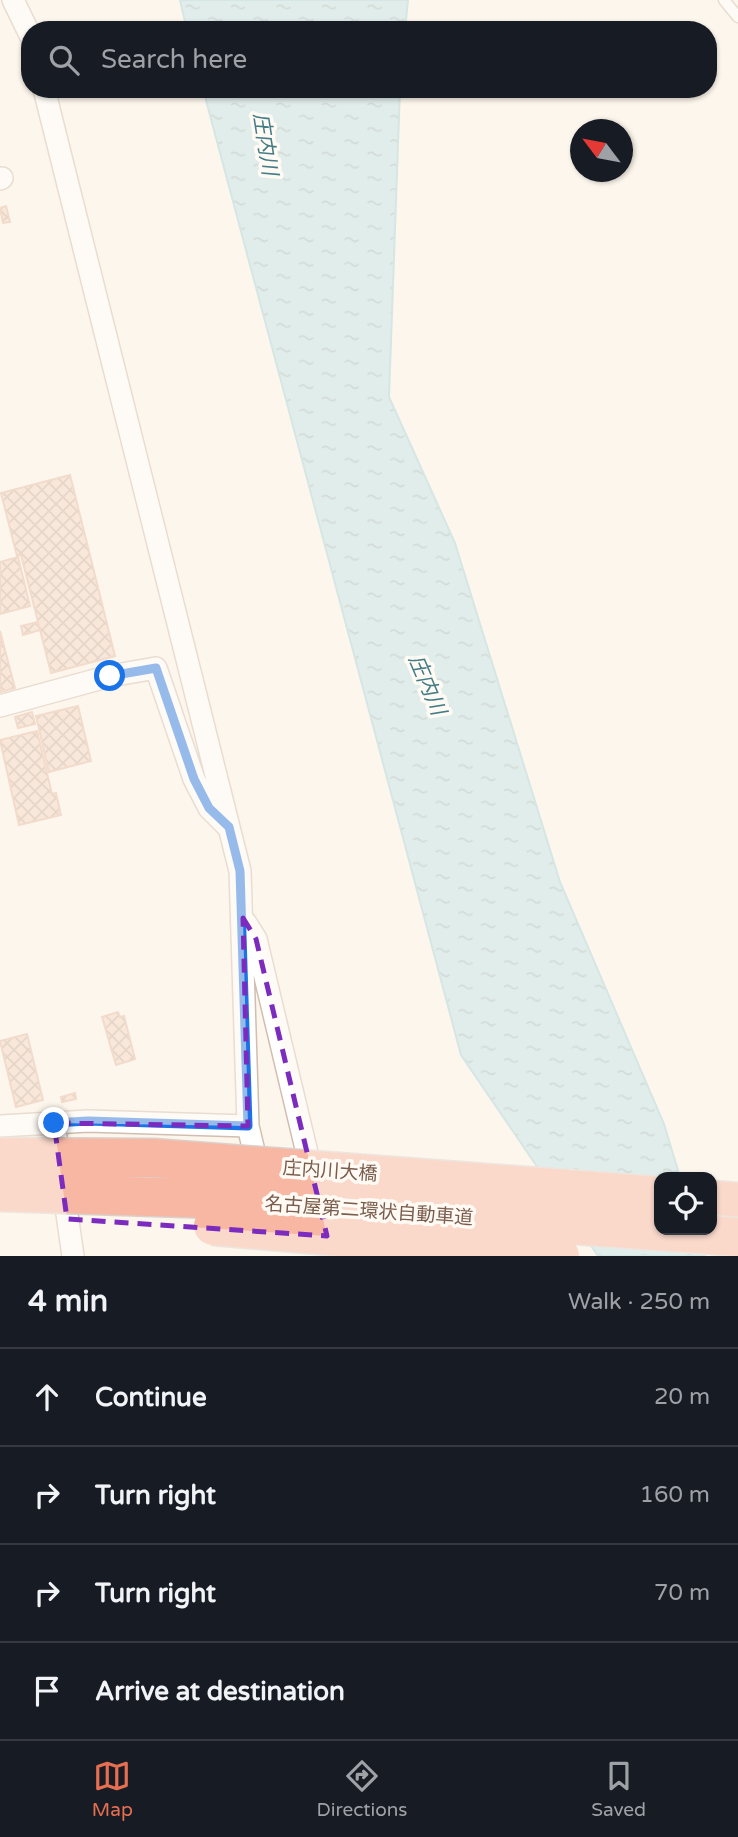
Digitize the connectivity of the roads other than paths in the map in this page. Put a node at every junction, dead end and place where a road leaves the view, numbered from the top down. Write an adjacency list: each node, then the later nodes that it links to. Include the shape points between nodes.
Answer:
1 (13, 0): 5 (street)
2 (24, 0): 6 (street)
3 (724, 0): 4 (lane)
4 (738, 17)
5 (23, 21)
6 (29, 21)
7 (46, 98): 9 (street)
8 (0, 706): 9 (street, via 156,668 194,779 209,808)
9 (229, 827): 10 (street, via 240,871)
10 (243, 918): 13 (street); 23 (street, via 256,939)
11 (54, 1123): 12 (street); 13 (street); 21 (street)
12 (0, 1126)
13 (248, 1126): 22 (street)
14 (0, 1157): 16 (highway, 庄内川大橋, bridge, via 153,1158)
15 (0, 1192): 20 (highway, 名古屋第二環状自動車道, bridge, via 214,1199)
16 (654, 1196)
17 (717, 1200): 18 (highway)
18 (738, 1202)
19 (0, 1218): 24 (highway, 名古屋第二環状自動車道, bridge, via 207,1225)
20 (738, 1237)
21 (73, 1256)
22 (278, 1256)
23 (331, 1256)
24 (560, 1256)

